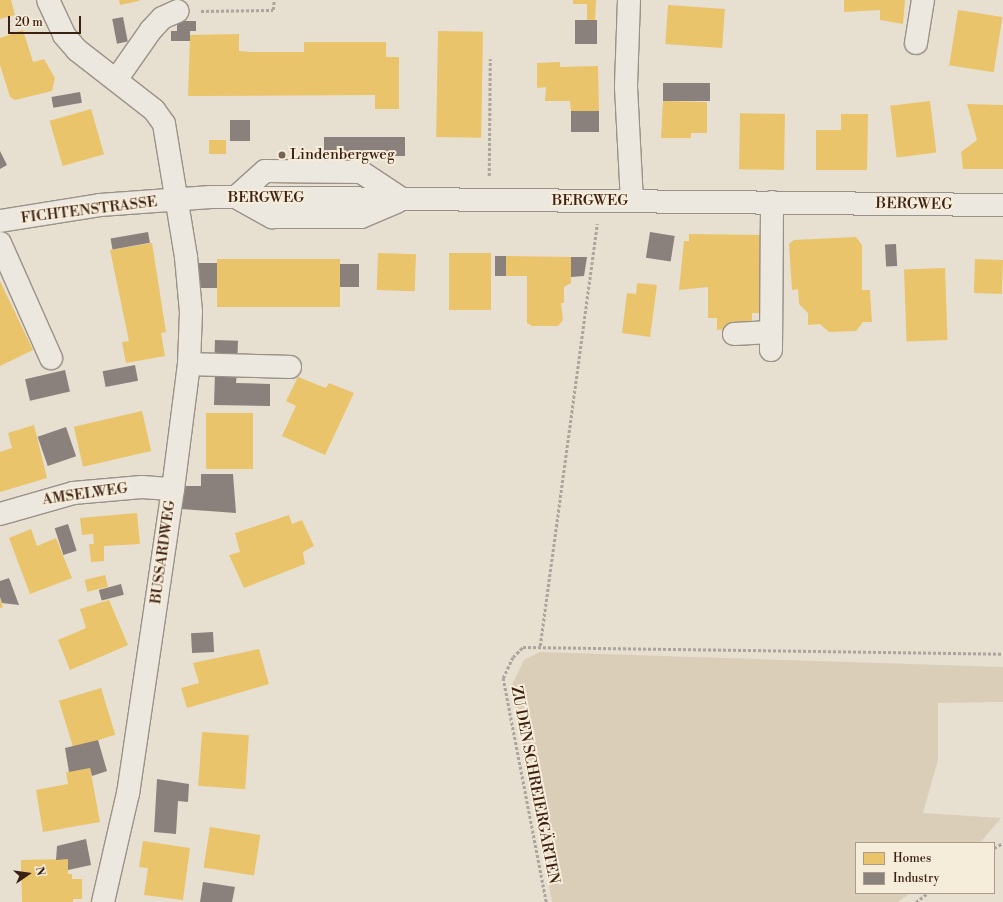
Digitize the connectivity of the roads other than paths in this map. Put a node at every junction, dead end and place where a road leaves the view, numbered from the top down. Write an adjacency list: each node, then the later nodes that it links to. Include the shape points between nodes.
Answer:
1 (48, 0): 6 (street, BUSSARDWEG, via 64,35 77,50)
2 (629, 0): 8 (street, via 626,87)
3 (923, 0): 5 (street)
4 (178, 11): 6 (street, via 162,18 151,30)
5 (916, 43)
6 (116, 80): 7 (street, BUSSARDWEG, via 154,110 164,124)
7 (178, 199): 8 (street, BERGWEG, via 236,197); 11 (street, FICHTENSTRASSE, via 100,205); 15 (street, BUSSARDWEG, via 189,283)
8 (632, 201): 9 (street, BERGWEG)
9 (772, 202): 10 (street, BERGWEG); 13 (street, via 771,341)
10 (1003, 205)
11 (0, 221)
12 (0, 243): 14 (street)
13 (734, 334)
14 (51, 358)
15 (189, 364): 16 (street); 17 (street, BUSSARDWEG)
16 (290, 367)
17 (173, 489): 18 (street, AMSELWEG, via 142,487 73,493); 19 (street, BUSSARDWEG, via 125,809)
18 (0, 514)
19 (103, 902)

